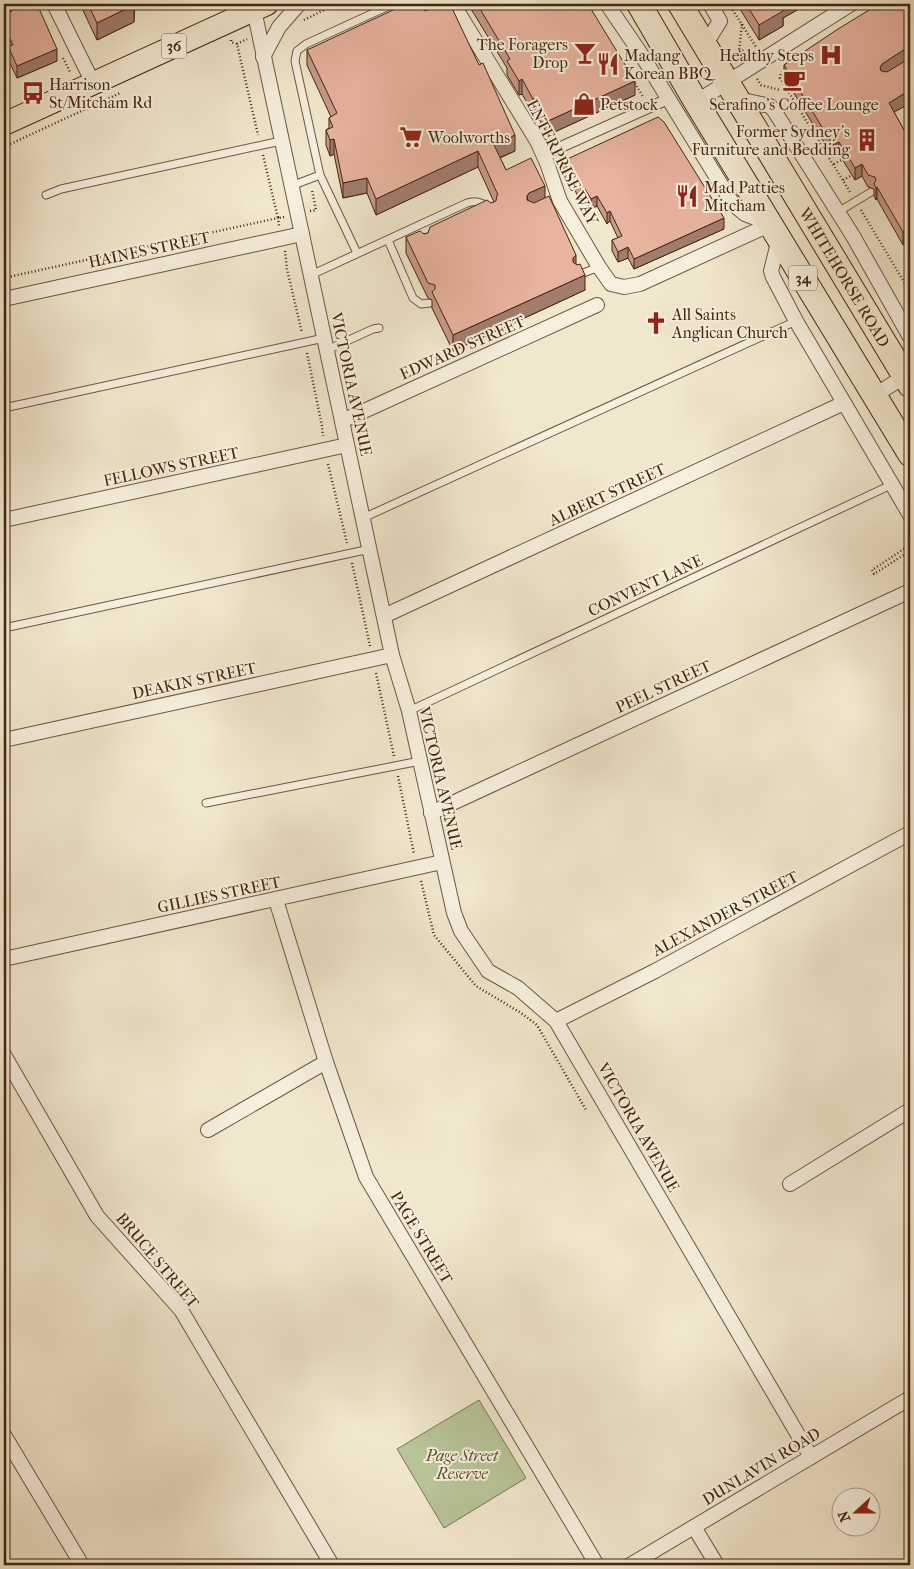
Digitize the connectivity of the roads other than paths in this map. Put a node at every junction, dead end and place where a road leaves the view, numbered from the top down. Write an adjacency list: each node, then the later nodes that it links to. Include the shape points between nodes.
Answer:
1 (9, 4): 10 (lane)
2 (54, 4): 16 (street)
3 (299, 4): 15 (street, via 280,27)
4 (393, 4): 23 (lane, via 297,51 295,61)
5 (453, 4): 22 (street, ENTERPRISE WAY)
6 (607, 4): 14 (street)
7 (680, 4): 13 (highway, WHITEHORSE ROAD / 34)
8 (710, 4): 13 (street, via 720,21)
9 (847, 5): 17 (street)
10 (4, 6)
11 (260, 7): 15 (street, VICTORIA AVENUE); 16 (main road, 36)
12 (640, 7): 14 (street); 19 (highway, 34)
13 (705, 46): 17 (highway, WHITEHORSE ROAD / 34)
14 (641, 54): 18 (street)
15 (263, 57): 21 (street, VICTORIA AVENUE)
16 (93, 83): 20 (main road, 36)
17 (733, 90): 19 (street); 27 (street, WHITEHORSE ROAD, via 770,106); 45 (highway, WHITEHORSE ROAD / 34)
18 (668, 99): 22 (street); 30 (street, via 733,204)
19 (696, 102): 30 (highway, 34)
20 (4, 124)
21 (281, 141): 24 (street, VICTORIA AVENUE); 26 (lane)
22 (543, 155): 35 (street, ENTERPRISE WAY, via 556,202)
23 (320, 175): 24 (lane); 34 (lane)
24 (291, 186): 31 (street, VICTORIA AVENUE)
25 (871, 192): 27 (lane)
26 (46, 195)
27 (838, 212): 43 (street, WHITEHORSE ROAD)
28 (492, 213): 29 (lane, via 488,207 473,201)
29 (417, 226): 32 (lane); 33 (lane)
30 (775, 231): 35 (street, ENTERPRISE WAY, via 640,284 624,287 611,284); 41 (street, via 771,271); 46 (highway, 34)
31 (302, 234): 36 (street, VICTORIA AVENUE); 38 (street, HAINES STREET)
32 (421, 235)
33 (388, 240): 34 (lane); 39 (lane, via 413,298 421,304)
34 (358, 254): 36 (lane)
35 (599, 267): 37 (lane)
36 (311, 275): 44 (street, VICTORIA AVENUE)
37 (578, 275)
38 (4, 299)
39 (430, 303)
40 (598, 305): 49 (street, EDWARD STREET)
41 (796, 321): 47 (street); 54 (lane)
42 (379, 328): 44 (lane)
43 (910, 337)
44 (326, 344): 48 (lane); 49 (street, VICTORIA AVENUE)
45 (908, 378): 46 (street, WHITEHORSE ROAD)
46 (875, 395): 51 (highway, 34)
47 (844, 403): 52 (street); 58 (street, ALBERT STREET)
48 (4, 408)
49 (342, 421): 50 (street, VICTORIA AVENUE)
50 (347, 445): 54 (street, VICTORIA AVENUE); 55 (street, FELLOWS STREET)
51 (910, 454)
52 (892, 484): 53 (street); 61 (lane, CONVENT LANE)
53 (910, 516)
54 (363, 518): 56 (street, VICTORIA AVENUE)
55 (4, 520)
56 (370, 549): 58 (street, VICTORIA AVENUE); 59 (lane)
57 (910, 591): 65 (street, PEEL STREET)
58 (384, 616): 60 (street, VICTORIA AVENUE)
59 (4, 628)
60 (392, 655): 61 (street, VICTORIA AVENUE); 62 (street, DEAKIN STREET)
61 (409, 711): 63 (street, VICTORIA AVENUE)
62 (4, 740)
63 (420, 761): 64 (lane); 65 (street, VICTORIA AVENUE)
64 (206, 803)
65 (432, 813): 67 (street, VICTORIA AVENUE)
66 (910, 833): 70 (street, ALEXANDER STREET, via 655,971)
67 (442, 862): 68 (street, GILLIES STREET); 70 (street, VICTORIA AVENUE, via 461,931 488,971 518,988)
68 (276, 900): 69 (street, GILLIES STREET); 72 (street, PAGE STREET)
69 (4, 959)
70 (556, 1020): 78 (street, VICTORIA AVENUE)
71 (4, 1055): 81 (street, BRUCE STREET, via 97,1216 181,1310)
72 (326, 1062): 74 (street); 82 (street, PAGE STREET, via 366,1177)
73 (910, 1110): 75 (street)
74 (208, 1130)
75 (790, 1184)
76 (910, 1398): 78 (street, DUNLAVIN ROAD)
77 (4, 1435): 80 (street)
78 (811, 1457): 79 (street, DUNLAVIN ROAD)
79 (694, 1527): 83 (street, DUNLAVIN ROAD); 84 (street)
80 (82, 1565)
81 (332, 1565)
82 (597, 1565)
83 (630, 1565)
84 (716, 1565)

